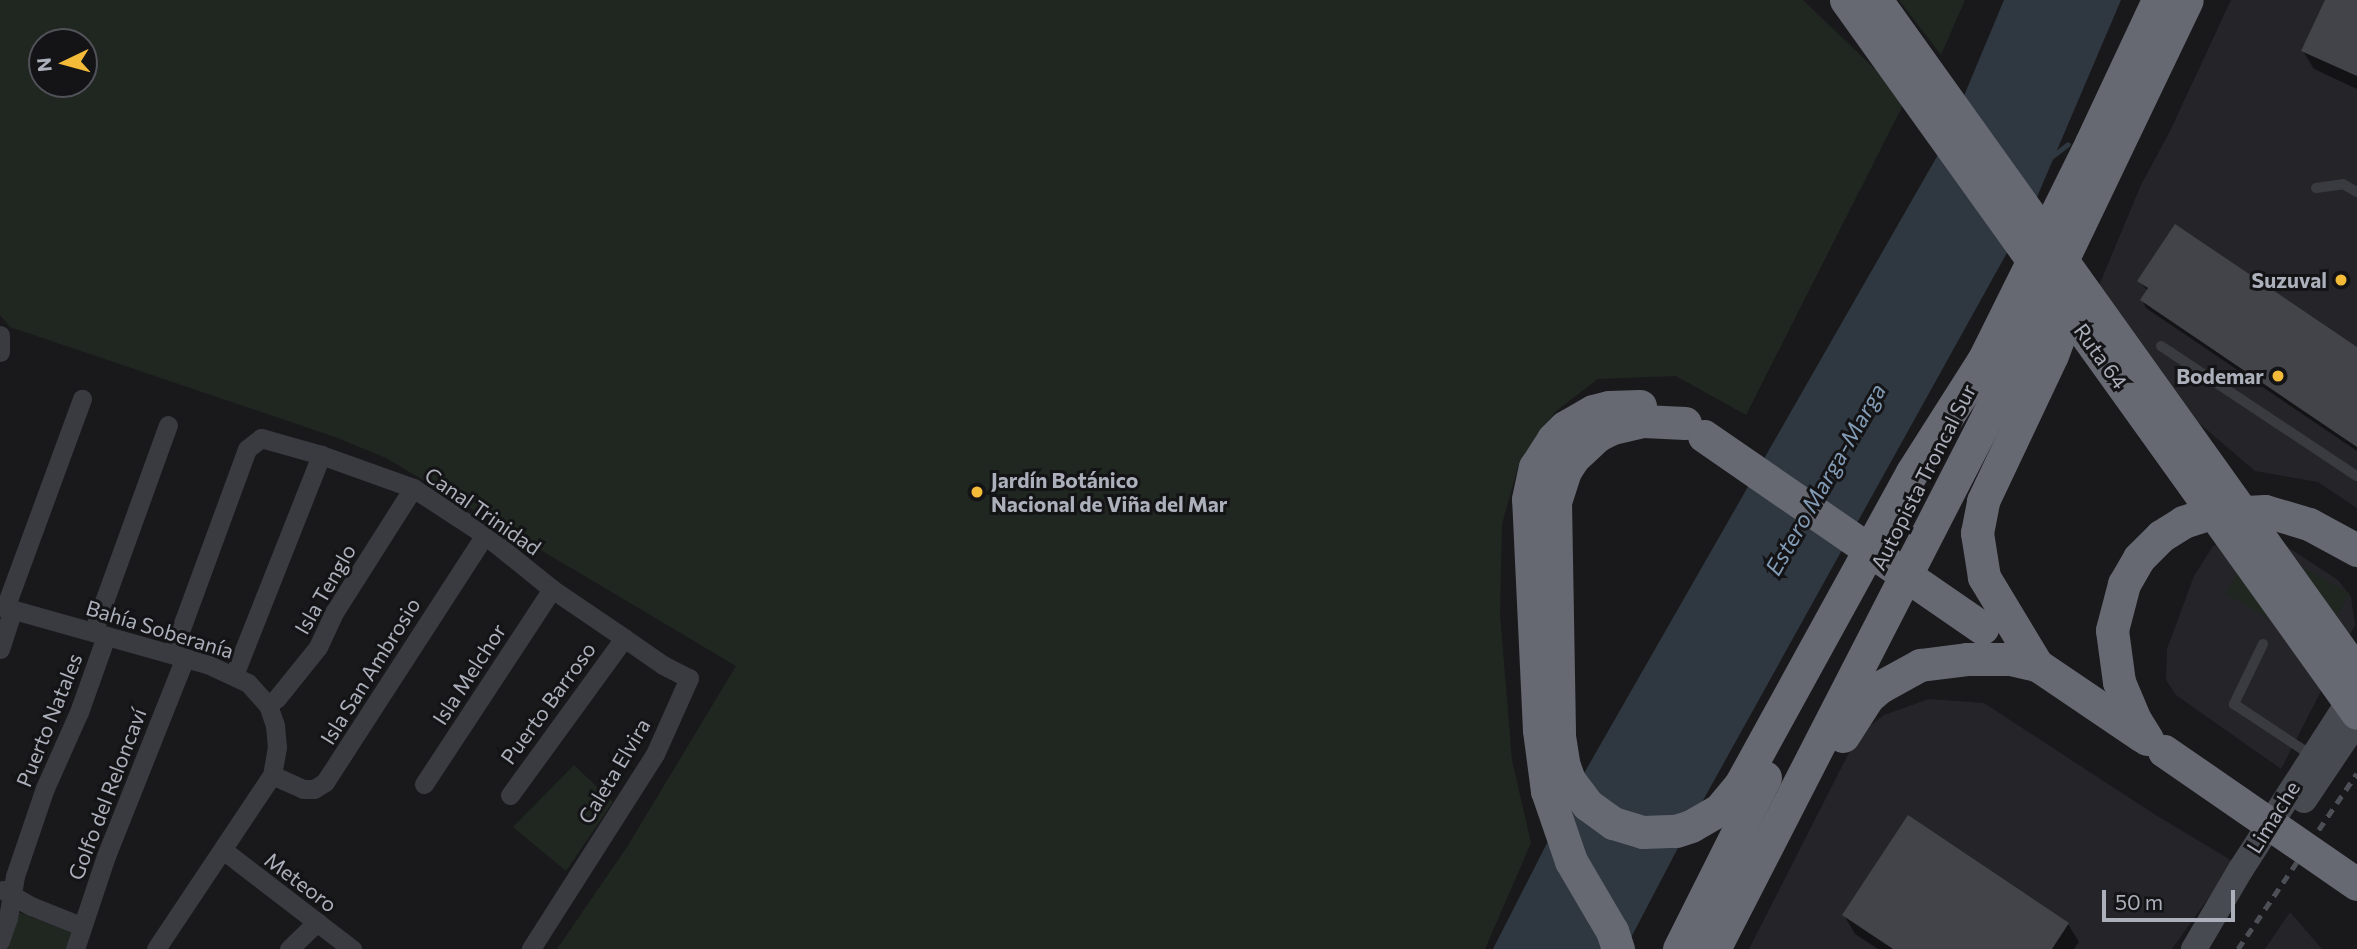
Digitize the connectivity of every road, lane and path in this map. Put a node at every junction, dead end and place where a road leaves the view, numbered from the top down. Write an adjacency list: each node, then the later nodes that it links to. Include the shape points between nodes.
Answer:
1 (1846, 0): 34 (highway, Ruta 64, bridge)
2 (1876, 0): 30 (highway, Ruta 64, bridge)
3 (2158, 0): 11 (highway, Autopista Troncal Sur)
4 (2188, 0): 5 (highway, Autopista Troncal Sur)
5 (2152, 76): 29 (highway, via 2052,355 1979,517 1977,549 1984,578); 54 (highway, Autopista Troncal Sur, via 1987,417)
6 (2316, 188): 7 (lane, via 2343,184)
7 (2357, 191)
8 (0, 335): 10 (street)
9 (2161, 346): 17 (lane)
10 (0, 352)
11 (1984, 359): 14 (highway, via 1912,472 1731,798 1699,822 1660,833 1628,828 1588,805 1569,780 1560,751 1554,518 1562,478 1586,445 1612,428 1643,421); 53 (highway, Autopista Troncal Sur)
12 (82, 399): 23 (street)
13 (168, 425): 24 (street, Puerto Natales)
14 (1695, 429): 29 (highway, bridge); 52 (highway, via 1671,415 1640,406 1601,409 1565,427 1553,439 1530,482 1528,516 1543,767 1561,838)
15 (261, 438): 16 (street, Canal Trinidad); 28 (street, Golfo del Reloncaví, via 247,449)
16 (321, 455): 18 (street, Canal Trinidad); 31 (street)
17 (2357, 476)
18 (412, 488): 19 (street, Canal Trinidad); 33 (street, Isla Tenglo, via 335,611 318,647)
19 (485, 536): 22 (street, Canal Trinidad); 38 (street, Isla San Ambrosio, via 325,782 303,789)
20 (2346, 544): 21 (highway); 36 (highway, via 2292,517 2234,511 2183,522 2150,547 2124,584 2112,630 2119,682 2134,720)
21 (2357, 563)
22 (552, 589): 25 (street, Canal Trinidad); 39 (street, Isla Melchor)
23 (6, 609): 24 (street, Bahía Soberanía); 27 (street)
24 (100, 634): 28 (street, Bahía Soberanía); 43 (street, Puerto Natales, via 79,712)
25 (624, 638): 40 (street, Puerto Barroso); 51 (street, Caleta Elvira, via 690,678 655,754)
26 (2263, 644): 37 (lane, via 2234,704)
27 (0, 649)
28 (178, 655): 31 (street, Bahía Soberanía); 45 (street, Golfo del Reloncaví)
29 (2038, 665): 36 (highway); 55 (highway, via 2010,659 1935,661 1906,670 1868,697)
30 (2357, 673)
31 (234, 675): 33 (street, Bahía Soberanía)
32 (2357, 689): 37 (main road, Limache)
33 (268, 705): 38 (street, via 277,747)
34 (2357, 713)
35 (2357, 720): 56 (main road, Limache, via 2253,879)
36 (2155, 745): 42 (highway, bridge)
37 (2312, 755): 56 (main road, Limache)
38 (272, 775): 41 (street)
39 (424, 784)
40 (510, 795)
41 (223, 850): 44 (street, Meteoro); 48 (street)
42 (2357, 884)
43 (6, 893): 45 (street); 46 (street, Puerto Natales)
44 (317, 922): 49 (street); 50 (street, Meteoro)
45 (81, 926): 47 (street, Golfo del Reloncaví)
46 (0, 941)
47 (75, 949)
48 (156, 949)
49 (289, 949)
50 (352, 949)
51 (531, 949)
52 (1618, 949)
53 (1679, 949)
54 (1714, 949)
55 (1733, 949)
56 (2196, 949)

